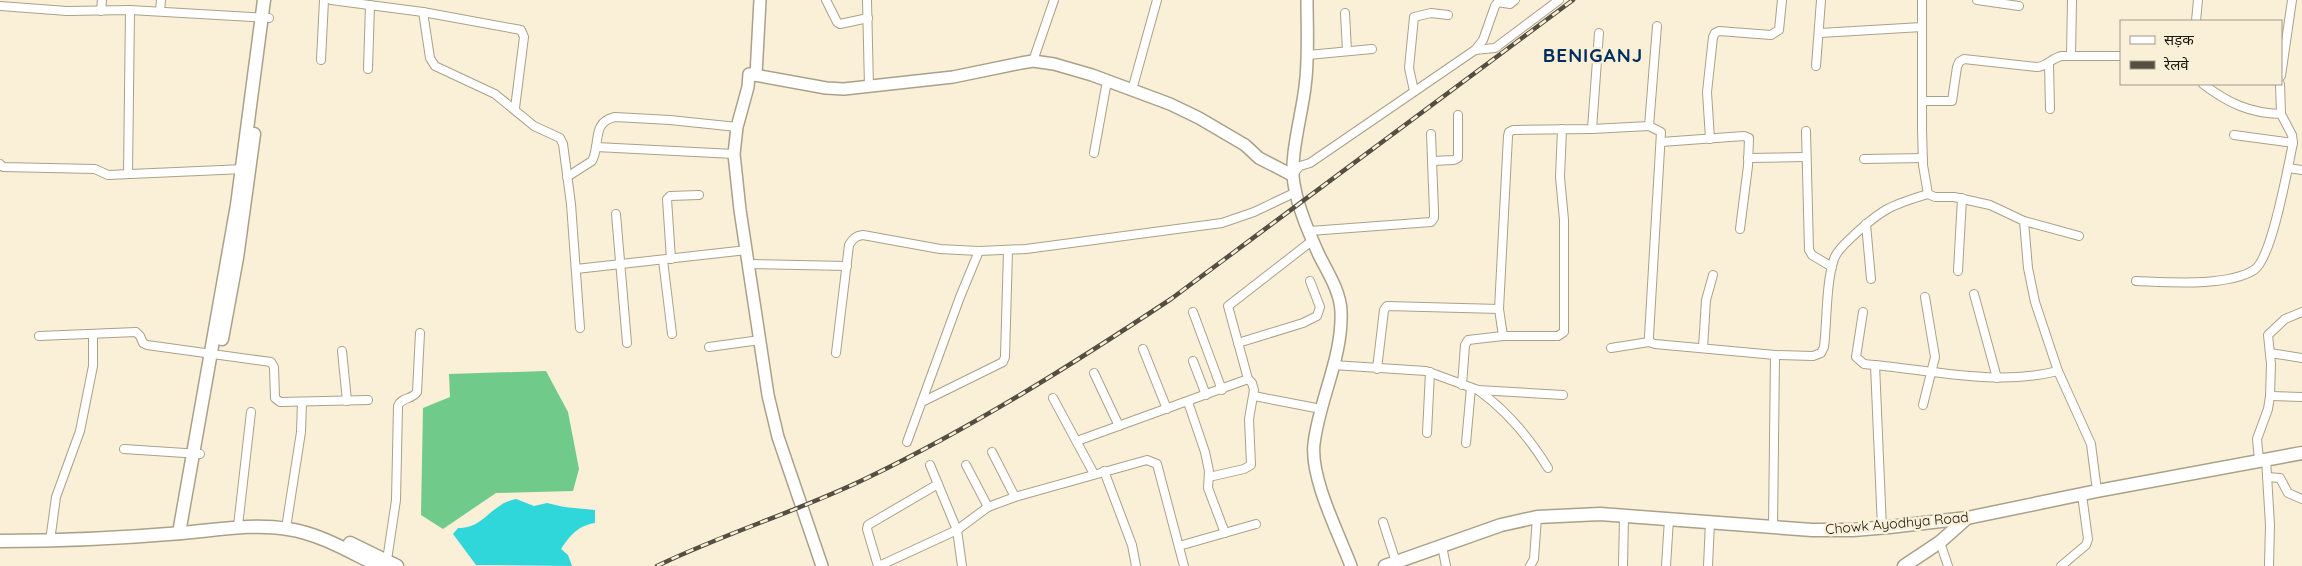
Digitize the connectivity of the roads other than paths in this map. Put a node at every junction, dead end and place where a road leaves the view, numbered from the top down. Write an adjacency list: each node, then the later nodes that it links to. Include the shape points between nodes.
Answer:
1 (50, 0): 28 (street)
2 (102, 0): 30 (street)
3 (161, 0): 31 (street)
4 (264, 0): 35 (main road)
5 (272, 0): 35 (main road)
6 (324, 0): 48 (street)
7 (331, 0): 25 (street)
8 (760, 0): 54 (street)
9 (826, 0): 36 (street, via 840,24)
10 (867, 0): 36 (street)
11 (1054, 0): 49 (street)
12 (1157, 0): 59 (street)
13 (1307, 0): 45 (street)
14 (1515, 0): 43 (street, via 1510,4 1498,2 1483,40)
15 (1559, 0): 43 (street, via 1495,48)
16 (1782, 0): 73 (street, via 1776,33 1719,31 1713,37 1707,92)
17 (1821, 0): 41 (street)
18 (1922, 0): 39 (street)
19 (1977, 0): 23 (street)
20 (2072, 0): 46 (street)
21 (2198, 0): 37 (street)
22 (2292, 0): 53 (street)
23 (1994, 1): 27 (street)
24 (22, 4): 26 (street); 28 (street)
25 (370, 5): 32 (street); 52 (street)
26 (0, 6)
27 (2019, 6)
28 (50, 10): 30 (street)
29 (130, 10): 30 (street); 31 (street); 88 (street)
30 (101, 11)
31 (160, 11): 35 (street)
32 (423, 12): 62 (street, via 430,58 435,66 495,94); 62 (street, via 521,30 524,37)
33 (1345, 13): 44 (street)
34 (1448, 15): 60 (street, via 1431,13 1414,17 1408,68)
35 (265, 18): 86 (main road)
36 (868, 18): 58 (street)
37 (2196, 20)
38 (1657, 26): 66 (street)
39 (1922, 26): 41 (street); 61 (street)
40 (1600, 33): 69 (street)
41 (1820, 33): 51 (street)
42 (1372, 49): 44 (street)
43 (1475, 50): 60 (street)
44 (1347, 51): 45 (street)
45 (1308, 55): 89 (street)
46 (2071, 56): 47 (street); 50 (street, via 2055,57)
47 (2120, 56)
48 (321, 60)
49 (1033, 61): 55 (street, via 1054,64); 58 (street, via 953,78)
50 (2049, 64): 61 (street, via 2037,67 1964,60 1957,67 1952,101); 63 (street)
51 (1816, 66)
52 (368, 69)
53 (2282, 69)
54 (756, 75): 58 (street, via 826,88); 67 (street, via 749,74)
55 (1107, 81): 59 (street); 77 (street)
56 (2204, 85): 64 (street, via 2230,103 2264,113)
57 (2280, 85): 64 (street)
58 (869, 87)
59 (1132, 90): 89 (street, via 1199,118 1259,158)
60 (1414, 91): 89 (street, via 1310,164 1300,166)
61 (1922, 101): 81 (street)
62 (515, 108): 90 (street, via 534,126 560,138)
63 (2050, 109)
64 (2281, 114): 75 (street)
65 (1458, 115): 83 (street, via 1458,158)
66 (1649, 126): 69 (street); 74 (street, via 1661,132)
67 (737, 127): 76 (street, via 615,117 598,128); 78 (street)
68 (1562, 129): 69 (street); 117 (street, via 1509,132); 126 (street, via 1564,332 1558,336)
69 (1592, 129)
70 (1806, 131): 79 (street)
71 (1431, 134): 83 (street)
72 (2234, 135): 75 (street)
73 (1710, 139): 74 (street); 80 (street, via 1749,138)
74 (1661, 142): 128 (street, via 1650,296)
75 (2293, 143): 85 (street)
76 (596, 147): 78 (street); 90 (street, via 592,161)
77 (1094, 153)
78 (734, 154): 101 (street)
79 (1806, 157): 80 (street); 108 (street, via 1809,250)
80 (1748, 158): 98 (street)
81 (1923, 158): 82 (street); 92 (street)
82 (1864, 159)
83 (1432, 160): 99 (street, via 1434,218 1431,222)
84 (0, 164): 88 (street, via 3,167 95,169 108,175)
85 (2288, 168): 87 (street); 114 (street, via 2267,248 2254,270 2232,278 2199,282)
86 (246, 169): 88 (street); 136 (main road, via 238,258)
87 (2302, 170)
88 (128, 174)
89 (1292, 175): 91 (street)
90 (568, 177): 109 (street)
91 (1296, 192): 99 (street); 102 (street, via 1222,223)
92 (1928, 194): 94 (street); 97 (street, via 1898,202)
93 (699, 195): 104 (street, via 666,199)
94 (1962, 198): 96 (street, via 1990,204); 110 (street)
95 (616, 214): 106 (street)
96 (2024, 221): 100 (street); 145 (street, via 2035,302)
97 (1866, 224): 108 (street, via 1839,251); 112 (street)
98 (1740, 229)
99 (1311, 236): 130 (street, via 1228,306); 143 (street, via 1331,278 1340,308 1341,321)
100 (2079, 236)
101 (747, 250): 104 (street); 105 (street)
102 (1008, 250): 103 (street); 163 (street, via 1006,357 999,364)
103 (979, 251): 107 (street, via 940,249 863,235 853,239); 163 (street)
104 (667, 260): 106 (street); 124 (street)
105 (748, 264): 107 (street); 127 (street)
106 (621, 265): 109 (street); 129 (street)
107 (847, 266): 137 (street)
108 (1832, 267): 139 (street, via 1821,353 1813,356)
109 (576, 269): 121 (street)
110 (1958, 271)
111 (1713, 275): 133 (street, via 1706,300)
112 (1871, 279)
113 (1310, 281): 130 (street, via 1320,306 1317,316)
114 (2136, 281)
115 (1974, 294): 149 (street)
116 (1925, 297): 148 (street, via 1934,346)
117 (1499, 309): 126 (street); 144 (street, via 1387,306)
118 (1193, 312): 153 (street)
119 (1863, 312): 142 (street, via 1856,357 1864,364)
120 (2302, 312): 138 (street, via 2285,319 2268,335)
121 (580, 328)
122 (420, 333): 212 (street, via 416,392 398,406 396,500)
123 (93, 334): 125 (street); 136 (street, via 136,332 143,344); 208 (street, via 93,366 88,393 80,431 56,498)
124 (672, 334)
125 (39, 336)
126 (1503, 336): 151 (street, via 1468,340)
127 (760, 340): 131 (street); 216 (street, via 778,438)
128 (1650, 342): 132 (street); 133 (street)
129 (627, 343)
130 (1238, 343): 150 (street)
131 (709, 347)
132 (1611, 348)
133 (1703, 348): 139 (street)
134 (1143, 349): 166 (street)
135 (342, 352): 161 (street)
136 (215, 353): 162 (street, via 271,362 275,398 280,402); 177 (main road)
137 (836, 353)
138 (2270, 353): 140 (street); 157 (street)
139 (1775, 355): 201 (street)
140 (2302, 358)
141 (1193, 361): 155 (street)
142 (1875, 365): 148 (street); 202 (street)
143 (1333, 366): 144 (street); 167 (street)
144 (1376, 369): 147 (street)
145 (2058, 371): 149 (street, via 2022,378); 187 (street, via 2091,444)
146 (1094, 372): 169 (street)
147 (1430, 372): 151 (street); 170 (street)
148 (1933, 372): 149 (street); 165 (street)
149 (1997, 378)
150 (1248, 379): 153 (street); 156 (street)
151 (1462, 385): 152 (street)
152 (1474, 389): 154 (street); 173 (street); 181 (street, via 1501,409 1526,435)
153 (1222, 390): 155 (street)
154 (1563, 395)
155 (1206, 396): 164 (street)
156 (1254, 396): 167 (street); 184 (street, via 1249,419 1251,465)
157 (2270, 396): 158 (street); 178 (street, via 2257,439)
158 (2301, 397)
159 (1053, 398): 171 (street)
160 (368, 400): 161 (street)
161 (347, 401): 162 (street)
162 (302, 402): 200 (street, via 301,432)
163 (922, 402): 172 (street)
164 (1188, 402): 166 (street); 184 (street, via 1205,452)
165 (1923, 406)
166 (1167, 409): 169 (street)
167 (1321, 409): 221 (street, via 1314,445 1317,474)
168 (251, 412): 199 (street)
169 (1119, 426): 171 (street)
170 (1427, 433)
171 (1077, 441): 183 (street)
172 (907, 442)
173 (1466, 443)
174 (124, 449): 177 (street)
175 (992, 452): 189 (street)
176 (2302, 453): 178 (main road, Chowk Ayodhya Road)
177 (197, 454): 204 (main road)
178 (2263, 460): 185 (street); 187 (main road, Chowk Ayodhya Road)
179 (930, 465): 186 (street)
180 (966, 465): 191 (street)
181 (1548, 468)
182 (1104, 471): 183 (street); 210 (street, via 1146,460 1157,464); 219 (street, via 1132,545)
183 (1094, 474): 189 (street)
184 (1209, 476): 206 (street, via 1208,488)
185 (2267, 477): 190 (street, via 2280,478 2288,493); 230 (street)
186 (938, 484): 203 (street); 217 (street, via 868,526)
187 (2097, 491): 188 (main road, Chowk Ayodhya Road)
188 (2082, 495): 194 (main road, Chowk Ayodhya Road); 229 (street, via 2088,539 2086,545)
189 (1015, 497): 191 (street)
190 (2302, 499)
191 (988, 507): 203 (street)
192 (1624, 516): 193 (main road, Chowk Ayodhya Road, via 1573,514); 195 (main road, Chowk Ayodhya Road); 224 (street)
193 (1537, 517): 211 (main road, Chowk Ayodhya Road, via 1501,525); 223 (street, via 1534,559)
194 (1967, 518): 202 (main road, Chowk Ayodhya Road); 209 (main road)
195 (1669, 519): 197 (main road, Chowk Ayodhya Road); 225 (street)
196 (1382, 522): 214 (street)
197 (1710, 522): 201 (main road, Chowk Ayodhya Road); 226 (street)
198 (1256, 524): 206 (street)
199 (238, 526): 200 (main road); 204 (main road)
200 (286, 528): 205 (main road)
201 (1773, 528): 202 (main road, Chowk Ayodhya Road)
202 (1882, 528)
203 (957, 530): 213 (street); 218 (street)
204 (182, 533): 208 (main road)
205 (304, 533): 212 (main road, via 327,534); 215 (main road, via 317,545 346,554)
206 (1224, 533): 210 (street)
207 (0, 541): 208 (main road)
208 (50, 541)
209 (1940, 542): 227 (main road); 228 (street)
210 (1179, 546): 220 (street)
211 (1437, 548): 214 (main road, Chowk Ayodhya Road); 222 (street)
212 (388, 564)
213 (888, 564): 217 (street)
214 (1391, 564)
215 (368, 566)
216 (822, 566)
217 (878, 566)
218 (962, 566)
219 (1136, 566)
220 (1184, 566)
221 (1351, 566)
222 (1446, 566)
223 (1530, 566)
224 (1623, 566)
225 (1666, 566)
226 (1708, 566)
227 (1904, 566)
228 (1948, 566)
229 (2061, 566)
230 (2269, 566)

